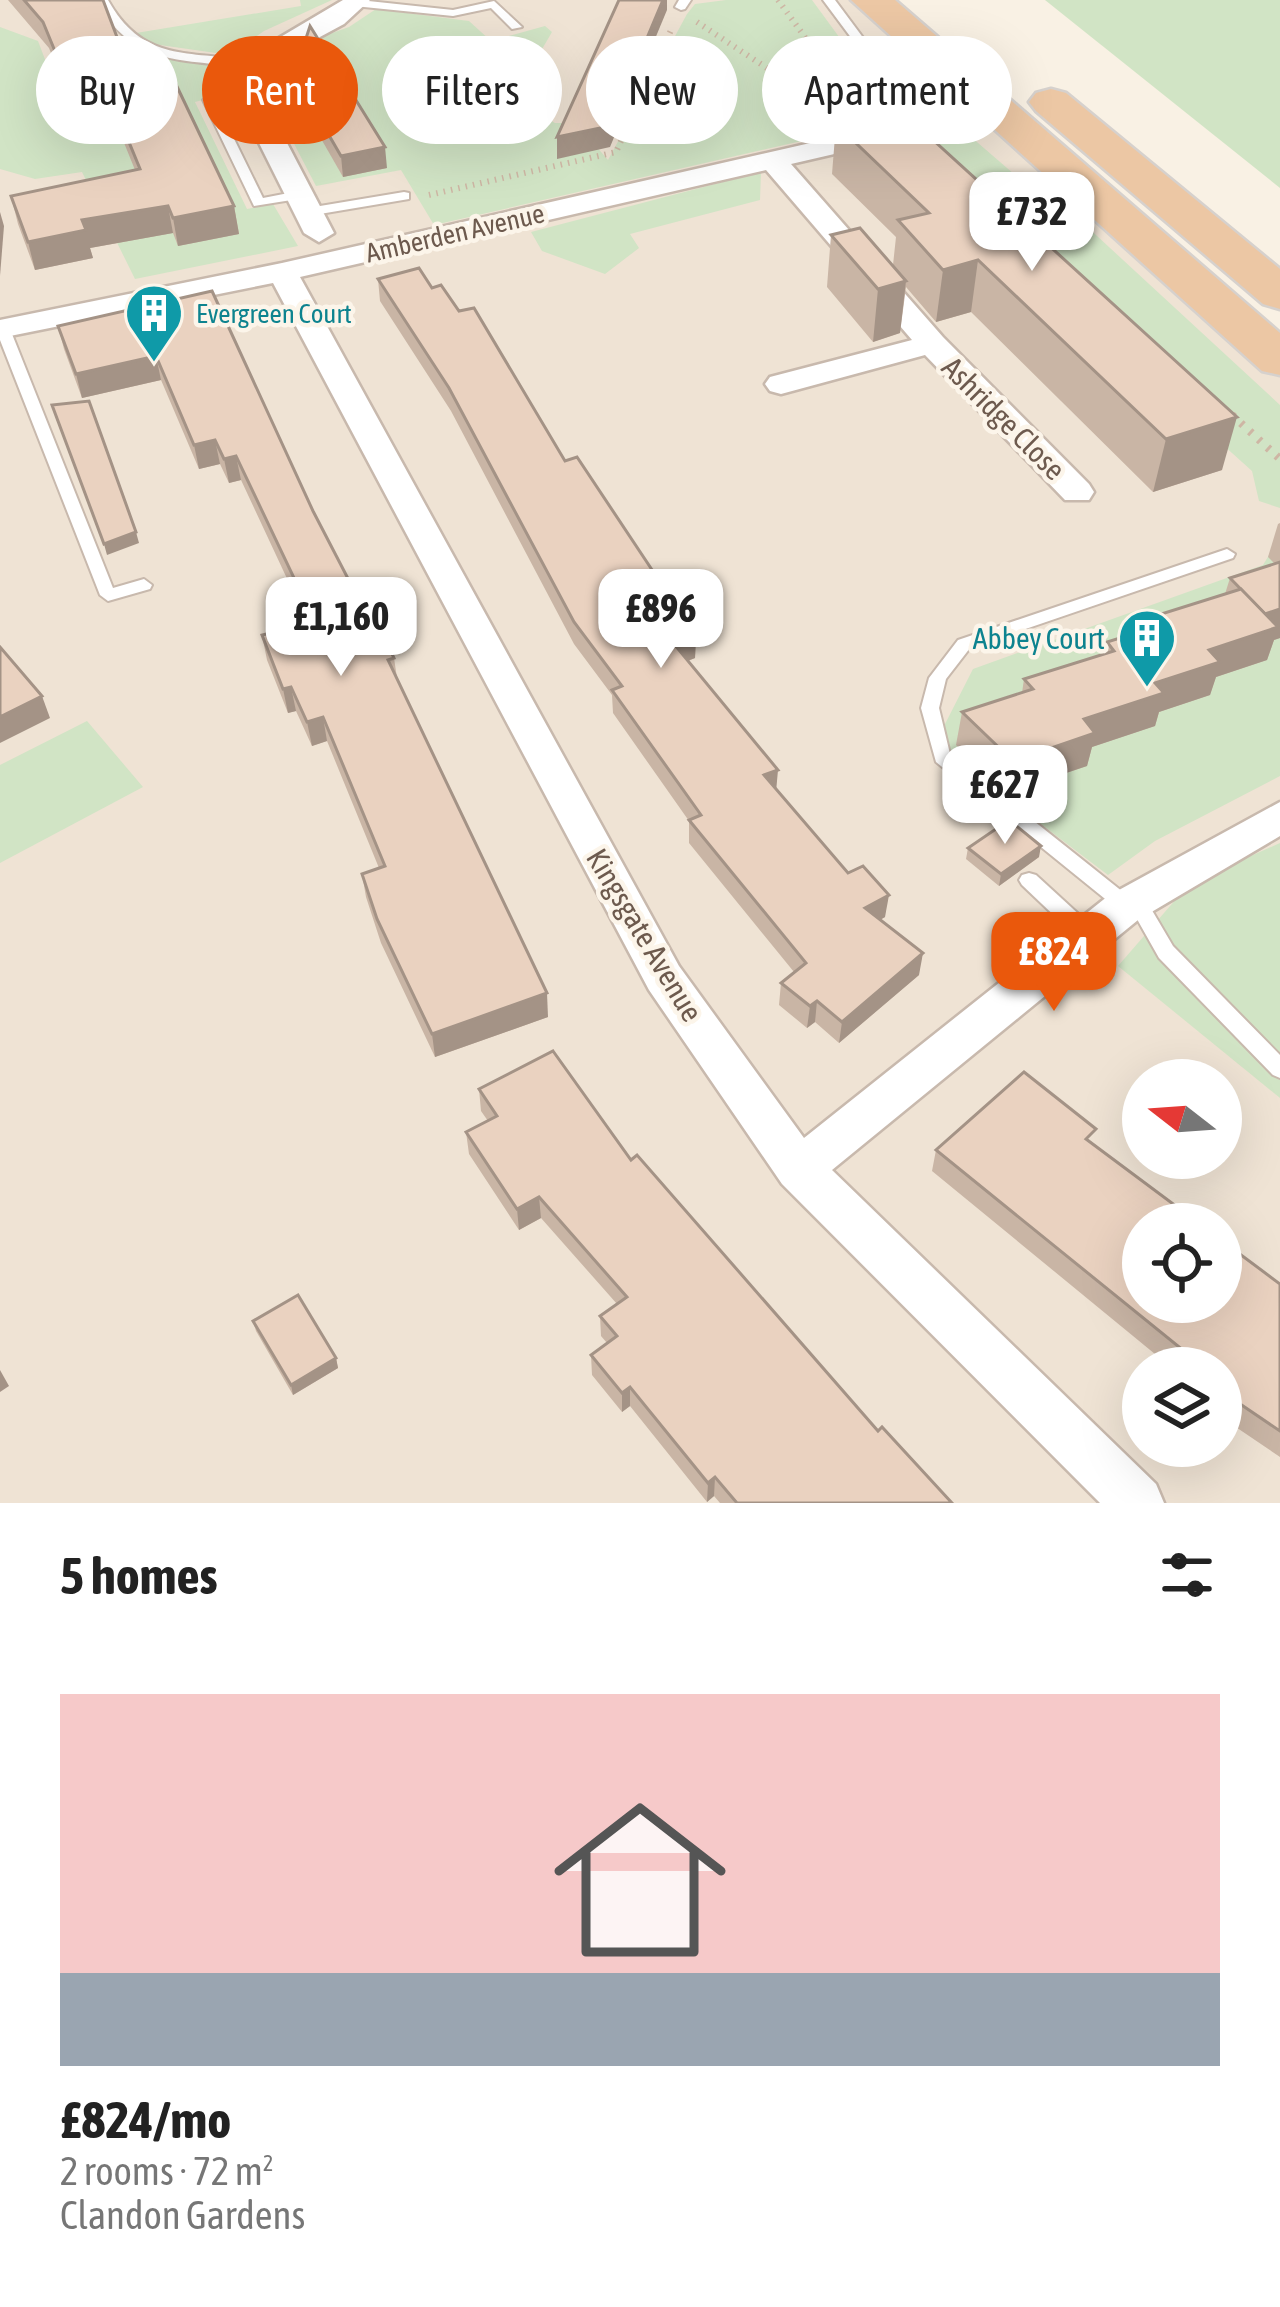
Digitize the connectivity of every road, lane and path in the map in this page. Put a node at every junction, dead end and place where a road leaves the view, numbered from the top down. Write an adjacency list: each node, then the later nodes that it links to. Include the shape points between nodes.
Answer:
1 (102, 0): 13 (lane, via 129,43)
2 (778, 0): 10 (path)
3 (829, 0): 11 (lane)
4 (871, 0): 26 (highway)
5 (931, 0): 23 (highway)
6 (356, 2): 8 (lane, via 453,13 494,4); 9 (street)
7 (683, 4): 12 (path); 18 (path, via 616,152)
8 (516, 27)
9 (299, 36)
10 (804, 36)
11 (856, 36)
12 (762, 51)
13 (202, 56)
14 (230, 144): 19 (lane, via 259,203)
15 (273, 144): 19 (street)
16 (832, 144): 17 (street, Amberden Avenue)
17 (773, 160): 22 (street, Amberden Avenue); 25 (street, Ashridge Close)
18 (404, 196): 19 (lane)
19 (308, 213)
20 (1010, 213): 21 (path)
21 (1042, 243)
22 (282, 272): 24 (street, Amberden Avenue); 38 (street, Kingsgate Avenue, via 664,978)
23 (1280, 294)
24 (2, 329): 32 (lane, via 108,595)
25 (932, 344): 27 (street, Ashridge Close); 30 (street, Ashridge Close)
26 (1280, 360)
27 (782, 384)
28 (1229, 412): 29 (path)
29 (1280, 459)
30 (1077, 491)
31 (1227, 554): 35 (lane, via 964,644 938,679 930,708 942,757)
32 (144, 585)
33 (1280, 817): 35 (street)
34 (1029, 880): 36 (lane)
35 (1132, 903): 36 (street); 37 (lane, via 1166,952)
36 (1088, 936): 38 (street)
37 (1280, 1069)
38 (799, 1169): 39 (street, Kingsgate Avenue)
39 (1137, 1503)

